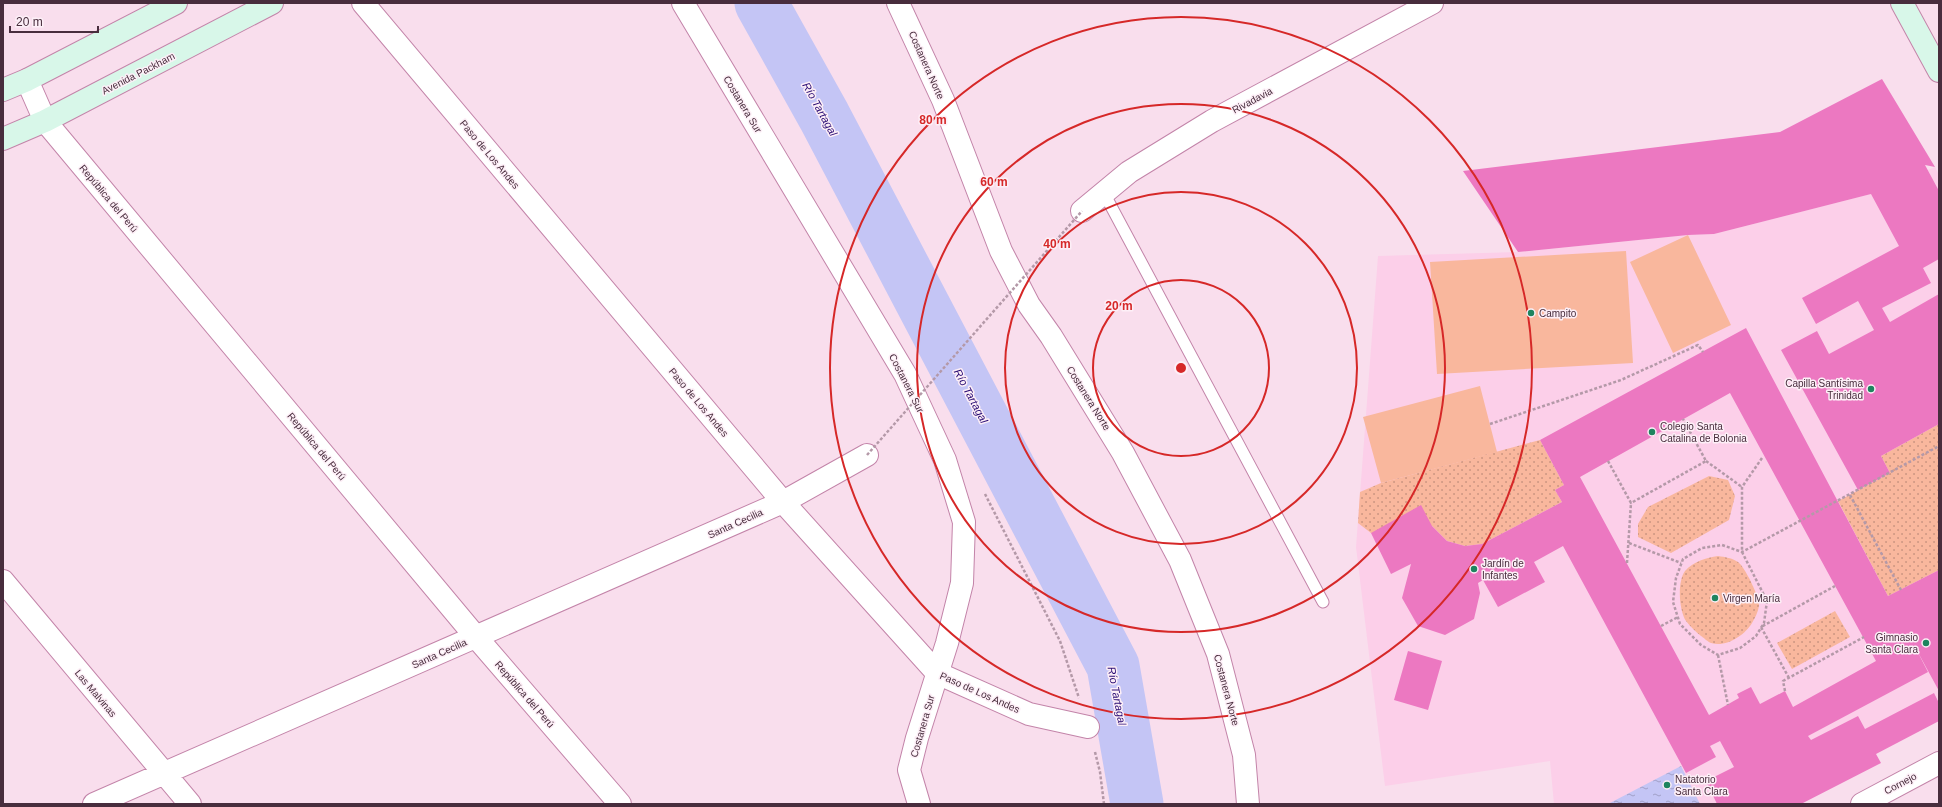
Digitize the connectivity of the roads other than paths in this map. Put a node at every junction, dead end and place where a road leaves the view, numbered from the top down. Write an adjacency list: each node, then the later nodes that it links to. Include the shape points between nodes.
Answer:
1 (176, 3): 9 (main road)
2 (272, 3): 11 (main road, Avenida Packham)
3 (362, 3): 16 (street, Paso de Los Andes)
4 (683, 3): 20 (street, Costanera Sur, via 904,374 945,460 964,522 962,583)
5 (898, 3): 28 (street, Costanera Norte, via 943,100 1001,251 1029,305 1123,453 1180,560 1218,654 1244,755)
6 (1432, 3): 13 (street, Rivadavia, via 1212,121 1129,172)
7 (1902, 3): 8 (main road)
8 (1939, 71)
9 (27, 80): 10 (main road); 11 (street, República del Perú)
10 (3, 90)
11 (45, 121): 12 (main road, Avenida Packham); 19 (street, República del Perú)
12 (3, 140)
13 (1104, 193): 14 (street, Rivadavia); 18 (lane)
14 (1082, 211)
15 (867, 455): 16 (street, Santa Cecilia)
16 (783, 502): 19 (street, Santa Cecilia); 20 (street, Paso de Los Andes)
17 (3, 582): 23 (street, Las Malvinas)
18 (1323, 602)
19 (476, 637): 23 (street, Santa Cecilia); 26 (street, República del Perú)
20 (937, 673): 21 (street, Paso de Los Andes, via 1029,714); 27 (street, Costanera Sur, via 909,770)
21 (1088, 727)
22 (1939, 763): 29 (street, Cornejo)
23 (163, 774): 24 (street, Santa Cecilia); 25 (street, Las Malvinas)
24 (94, 804)
25 (190, 804)
26 (620, 804)
27 (919, 804)
28 (1248, 804)
29 (1862, 804)

